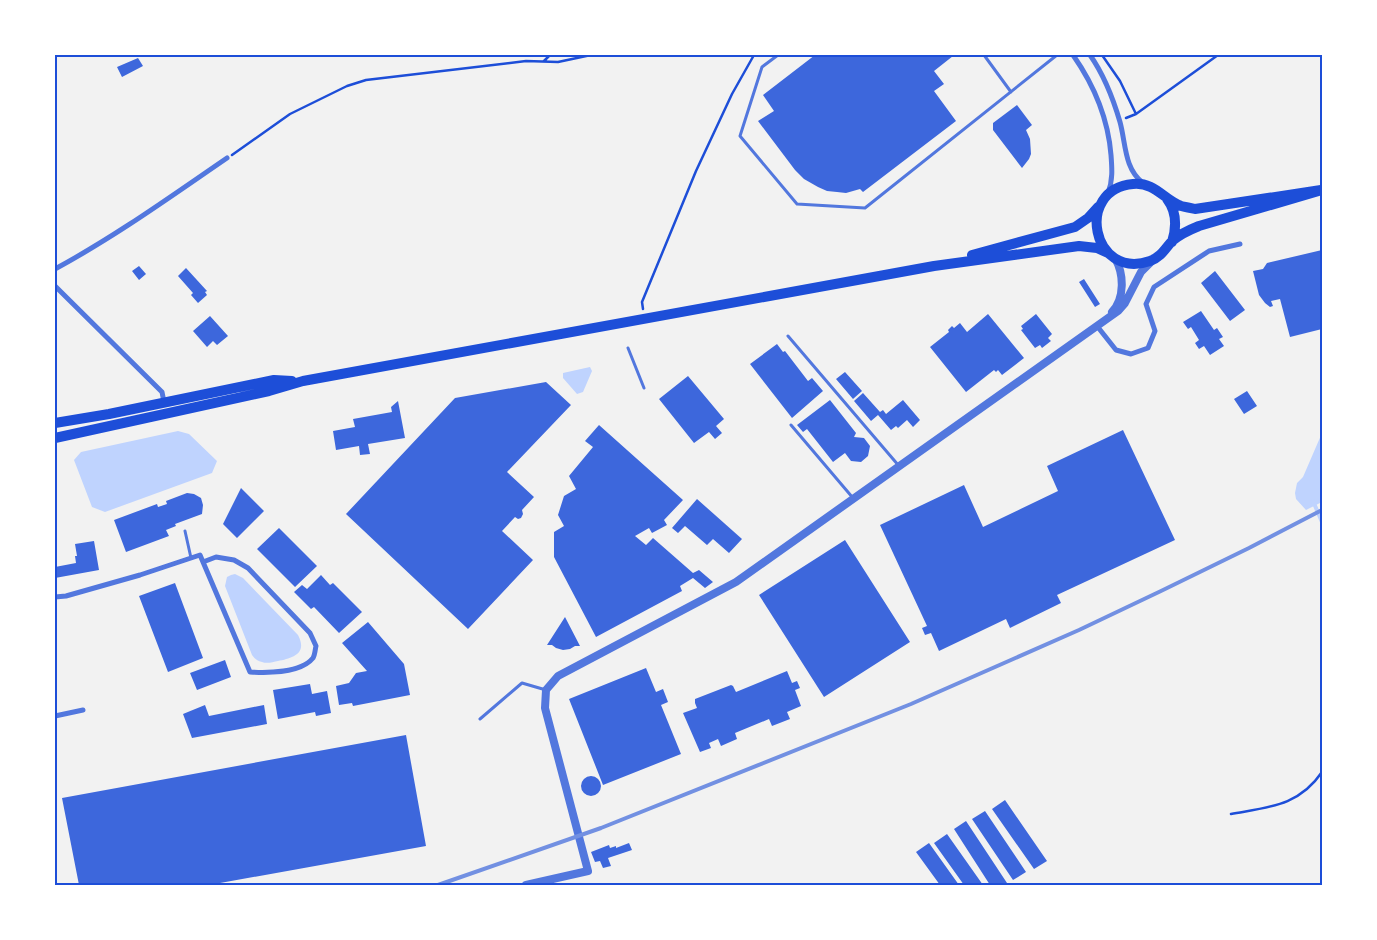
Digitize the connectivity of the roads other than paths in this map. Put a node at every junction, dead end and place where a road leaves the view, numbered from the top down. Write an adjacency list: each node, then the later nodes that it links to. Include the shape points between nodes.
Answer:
1 (778, 55): 6 (lane, via 762,67 740,136 797,204 865,208)
2 (984, 55): 6 (lane)
3 (1057, 55): 6 (lane)
4 (1073, 55): 11 (street, via 1096,94 1108,131 1112,176)
5 (1090, 55): 8 (street, via 1103,76 1120,120 1128,162)
6 (1011, 92)
7 (227, 158): 17 (street, via 131,225)
8 (1145, 185): 10 (main road); 11 (main road, via 1124,185)
9 (1322, 190): 10 (main road, via 1196,208 1180,205); 12 (main road, via 1198,226)
10 (1165, 196): 12 (main road, via 1175,216)
11 (1103, 201): 14 (main road, via 1097,214 1097,232 1101,244); 16 (main road, via 1075,227)
12 (1172, 242): 15 (main road)
13 (1240, 244): 19 (street, via 1209,251 1154,287 1146,304 1155,331 1148,348 1130,354 1116,350)
14 (1112, 256): 15 (main road, via 1127,263); 16 (main road, via 1097,248 1079,246); 19 (street, via 1118,263 1122,290 1115,308)
15 (1152, 261): 19 (street, via 1141,272 1125,304)
16 (934, 266): 22 (main road)
17 (55, 269)
18 (55, 286): 24 (street, via 162,392)
19 (1099, 324): 28 (street)
20 (788, 336): 28 (lane)
21 (628, 348): 23 (lane)
22 (303, 381): 24 (main road, via 274,380); 27 (main road)
23 (644, 388)
24 (164, 402): 25 (main road)
25 (55, 423)
26 (791, 425): 29 (lane)
27 (55, 438)
28 (900, 466): 29 (street)
29 (853, 499): 34 (street, via 736,582 558,676)
30 (185, 531): 31 (lane)
31 (191, 558): 32 (street, via 200,554); 33 (street)
32 (203, 562): 32 (street, via 250,672 269,673 301,667 313,657 316,646 310,633 248,568 234,560 216,556)
33 (55, 597)
34 (546, 690): 37 (lane, via 522,683); 38 (street, via 545,708 588,870)
35 (83, 710): 36 (street)
36 (55, 716)
37 (480, 719)
38 (526, 885)

